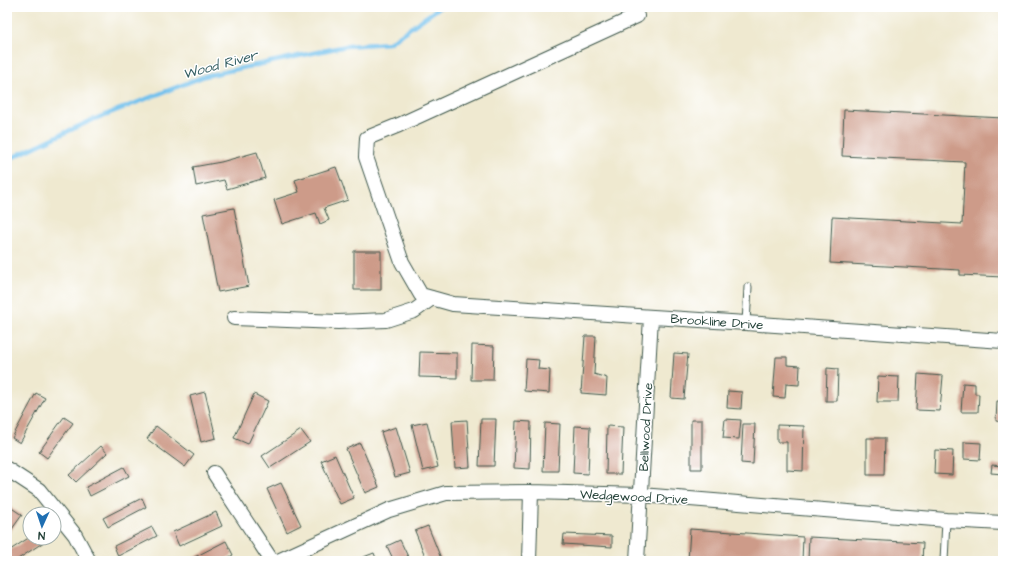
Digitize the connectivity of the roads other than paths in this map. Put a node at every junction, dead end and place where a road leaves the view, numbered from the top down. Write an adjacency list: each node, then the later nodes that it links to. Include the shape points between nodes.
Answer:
1 (637, 16): 3 (street, Brookline Drive, via 367,138 366,157 402,262 421,295)
2 (748, 287): 6 (lane)
3 (432, 298): 4 (street, Brookline Drive, via 453,304); 5 (street, via 414,311 386,320 338,322)
4 (651, 317): 6 (street, Brookline Drive); 11 (street, Bellwood Drive)
5 (234, 318)
6 (746, 323): 7 (street, Brookline Drive)
7 (1003, 341)
8 (7, 469): 14 (street, via 39,490 75,535)
9 (214, 473): 15 (street)
10 (531, 492): 11 (street, Wedgewood Drive); 16 (street, Wedgewood Drive, via 446,493 389,510); 17 (street)
11 (641, 495): 12 (street, Wedgewood Drive); 18 (street, Bellwood Drive)
12 (946, 520): 13 (street, Wedgewood Drive); 19 (lane)
13 (1003, 523)
14 (89, 561)
15 (272, 561)
16 (278, 561)
17 (529, 561)
18 (637, 561)
19 (944, 561)

